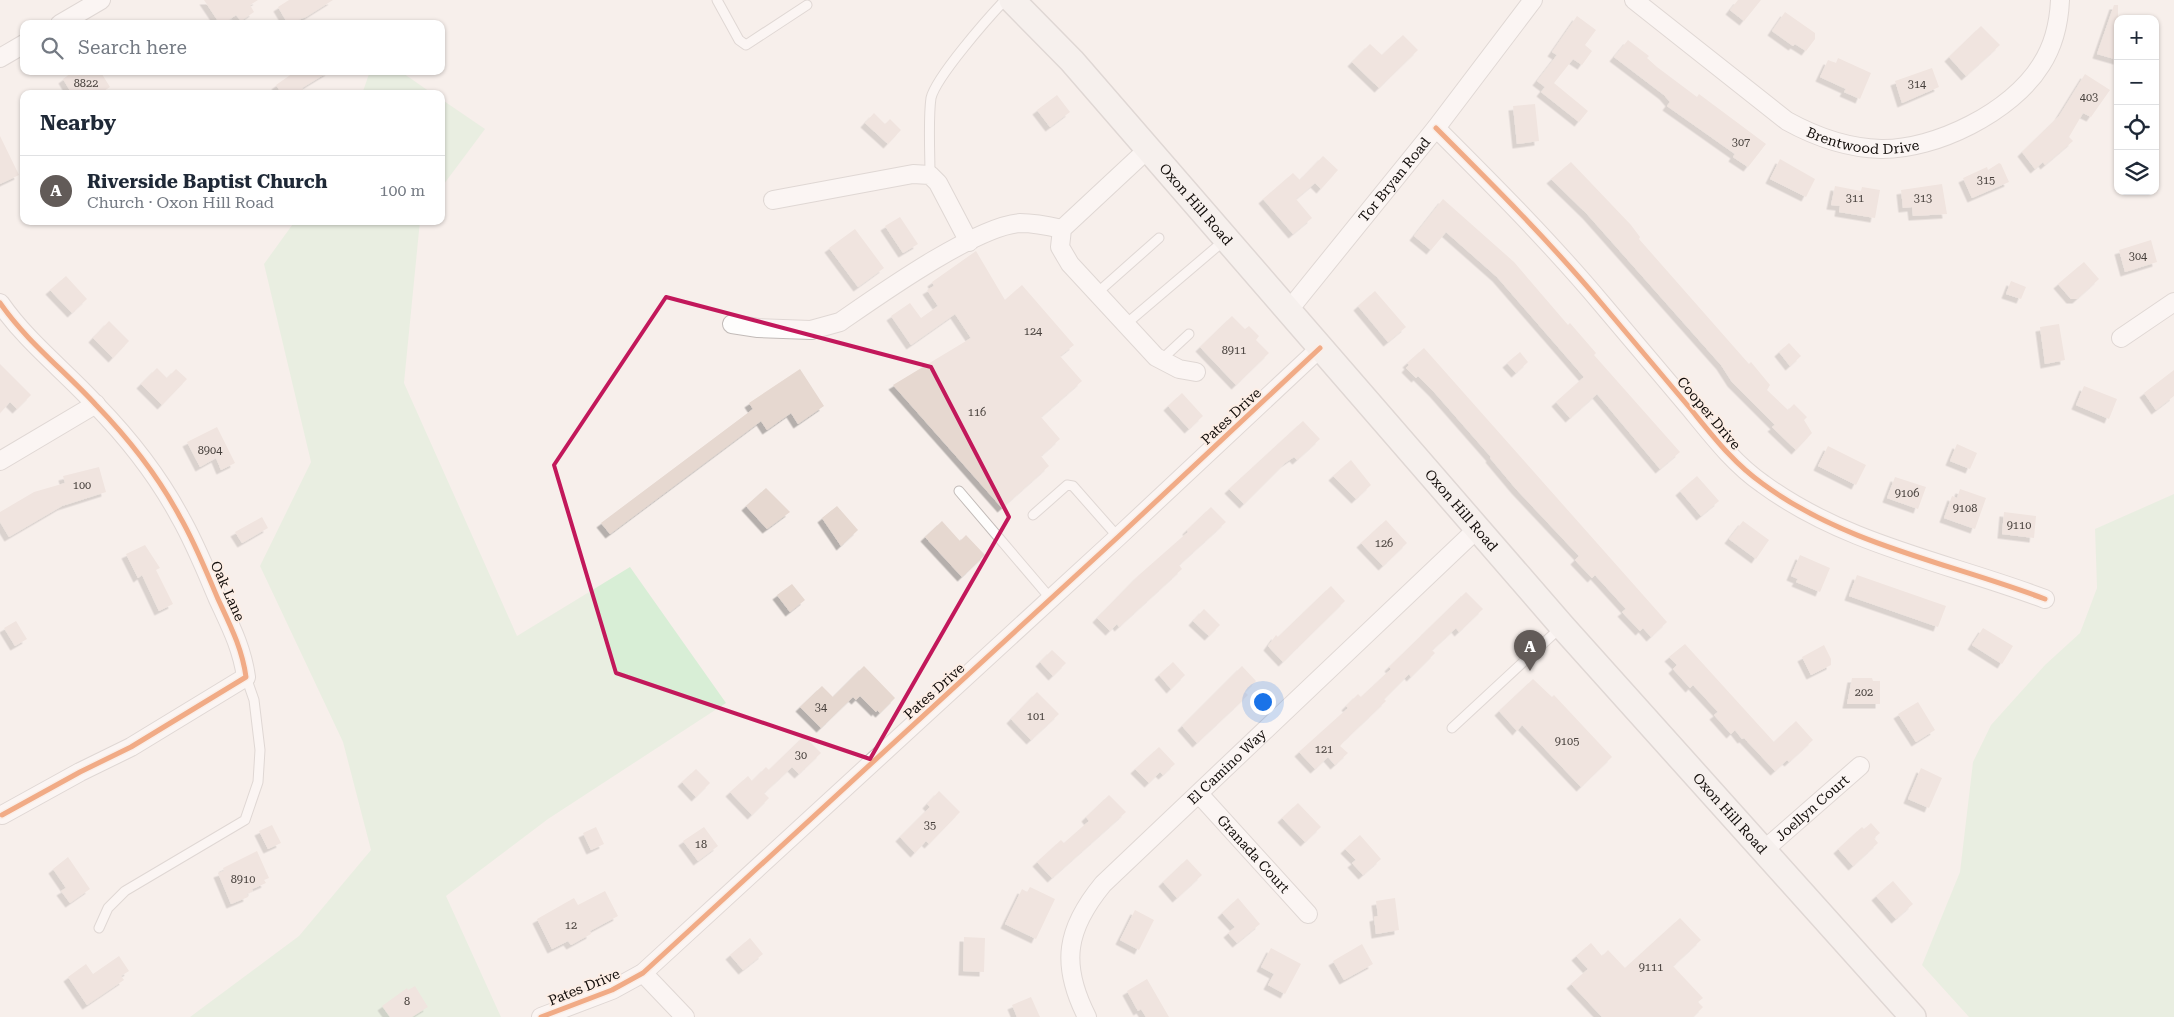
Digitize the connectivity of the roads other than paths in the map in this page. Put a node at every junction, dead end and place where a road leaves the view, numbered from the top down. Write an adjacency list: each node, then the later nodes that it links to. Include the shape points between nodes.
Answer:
1 (101, 0): 9 (street)
2 (717, 0): 8 (lane, via 739,40 746,45)
3 (1005, 0): 14 (lane, via 948,70 932,97)
4 (1012, 0): 13 (main road, Oxon Hill Road, via 1072,61)
5 (1533, 0): 12 (street, Tor Bryan Road)
6 (1634, 0): 7 (street, Brentwood Drive, via 1787,121 1814,136 1851,146 1880,149 1928,143 1962,130 1994,110 2041,66 2054,40)
7 (2060, 0)
8 (807, 5)
9 (67, 20)
10 (20, 46): 11 (street)
11 (0, 58)
12 (1436, 128): 23 (street, Tor Bryan Road); 38 (street, Cooper Drive, via 1556,251 1726,453 1764,485 1854,536)
13 (1149, 148): 16 (street); 18 (main road, Oxon Hill Road)
14 (930, 175): 15 (street, via 913,174); 19 (street, via 938,183)
15 (774, 200)
16 (1062, 229): 19 (street, via 1019,223); 20 (street, via 1060,247 1070,264)
17 (1159, 238): 20 (lane)
18 (1226, 239): 23 (main road, Oxon Hill Road); 25 (lane)
19 (968, 242): 24 (street, via 840,322 794,331)
20 (1097, 292): 25 (street)
21 (2174, 302): 27 (street)
22 (0, 303): 31 (street, Oak Lane, via 36,346)
23 (1288, 311): 28 (main road, Oxon Hill Road)
24 (732, 324)
25 (1126, 324): 29 (street)
26 (1189, 334): 29 (lane)
27 (2121, 338)
28 (1320, 348): 35 (main road, Oxon Hill Road); 36 (street, Pates Drive)
29 (1160, 360): 30 (street, via 1179,369)
30 (1196, 372)
31 (96, 404): 32 (street); 40 (street, Oak Lane, via 154,475 180,515 234,631)
32 (0, 462)
33 (959, 491): 37 (lane)
34 (1033, 515): 36 (lane, via 1067,485 1073,486)
35 (1477, 529): 39 (main road, Oxon Hill Road); 43 (street, El Camino Way)
36 (1118, 537): 37 (street, Pates Drive)
37 (1051, 599): 48 (street, Pates Drive)
38 (2044, 599)
39 (1562, 626): 41 (lane); 45 (main road, Oxon Hill Road)
40 (246, 677): 44 (street, via 131,747); 47 (lane, via 254,700 260,750 258,782 245,820 125,891 108,908)
41 (1452, 728)
42 (1860, 766): 45 (street, Joellyn Court)
43 (1199, 794): 46 (street, Granada Court); 51 (street, El Camino Way, via 1103,884 1080,916 1072,938 1069,962 1073,985)
44 (2, 816)
45 (1764, 850): 52 (main road, Oxon Hill Road)
46 (1308, 914)
47 (99, 928)
48 (643, 973): 49 (street, Pates Drive, via 612,990); 50 (street)
49 (541, 1017)
50 (685, 1017)
51 (1087, 1017)
52 (1913, 1017)

